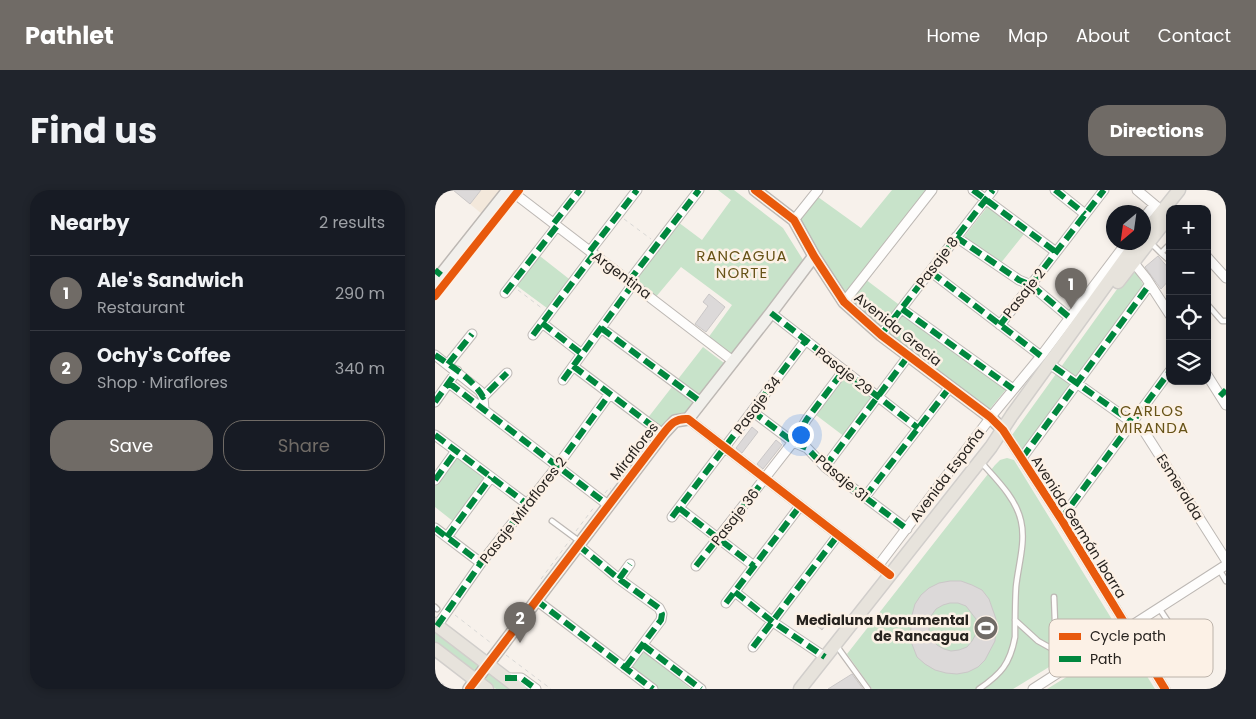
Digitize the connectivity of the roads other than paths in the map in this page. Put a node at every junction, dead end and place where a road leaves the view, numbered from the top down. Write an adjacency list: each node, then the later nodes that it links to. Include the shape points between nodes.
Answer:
1 (509, 190): 24 (street, Argentina); 37 (street)
2 (580, 190): 24 (street)
3 (637, 190): 29 (street)
4 (699, 190): 39 (street)
5 (755, 190): 23 (street, Avenida Grecia)
6 (818, 190): 23 (street)
7 (932, 190): 43 (street)
8 (973, 190): 15 (street)
9 (993, 190): 15 (street, Pasaje 8)
10 (1055, 190): 21 (street)
11 (1104, 190): 21 (street, Pasaje 2)
12 (1137, 190): 18 (street)
13 (1179, 190): 16 (main road, Avenida España)
14 (1189, 190): 17 (main road, Avenida España)
15 (985, 200): 26 (street, Pasaje 8); 30 (street)
16 (1171, 205)
17 (1174, 205)
18 (1166, 211)
19 (1166, 212): 22 (street, Avenida España)
20 (1166, 213): 25 (main road, Avenida España)
21 (1085, 214): 30 (street, Pasaje 2)
22 (1151, 217)
23 (794, 220): 33 (street, Avenida Grecia)
24 (556, 225): 29 (street, Argentina); 42 (street)
25 (1151, 231)
26 (956, 237): 36 (street, Pasaje 8); 41 (street)
27 (1151, 246): 32 (lane)
28 (1166, 248): 32 (lane)
29 (592, 252): 39 (street, Argentina); 50 (street)
30 (1056, 252): 41 (street, Pasaje 2)
31 (1129, 253): 40 (street); 48 (street, Avenida España); 64 (main road, Avenida España); 88 (main road, Avenida España)
32 (1161, 253): 34 (lane)
33 (814, 256): 43 (street, Avenida Grecia); 47 (street, Miraflores)
34 (1166, 257)
35 (1211, 261): 38 (street)
36 (931, 272): 44 (street, Pasaje 8); 51 (street)
37 (437, 276)
38 (1226, 278)
39 (631, 282): 52 (street); 61 (street, Argentina)
40 (1150, 284): 45 (street); 72 (street)
41 (1031, 285): 48 (street); 51 (street, Pasaje 2)
42 (505, 293)
43 (844, 302): 55 (street, Avenida Grecia)
44 (902, 309): 55 (street, Pasaje 8); 74 (street)
45 (1166, 309)
46 (1211, 309): 49 (lane, via 1222,321)
47 (771, 313): 56 (street, Pasaje 29); 61 (street, Miraflores)
48 (1069, 317): 60 (street, Avenida España)
49 (1226, 321)
50 (542, 323): 54 (street); 57 (street)
51 (1000, 325): 60 (street)
52 (601, 328): 57 (street); 80 (street)
53 (472, 334): 62 (street)
54 (533, 335)
55 (881, 335): 59 (street, Avenida Grecia)
56 (806, 340): 65 (street, Pasaje 29); 83 (street, Pasaje 34)
57 (582, 354): 63 (street)
58 (435, 355): 62 (street)
59 (909, 355): 73 (street, Avenida Grecia); 78 (street)
60 (1041, 356): 74 (street, Avenida España)
61 (733, 361): 80 (street, Miraflores)
62 (448, 364): 66 (street)
63 (573, 366): 69 (street); 76 (street)
64 (1054, 367): 72 (street, Esmeralda); 88 (main road, Avenida España, via 1015,420)
65 (843, 370): 78 (street, Pasaje 29); 91 (street, Pasaje 36)
66 (457, 371): 71 (street); 77 (street)
67 (507, 374): 77 (street)
68 (1166, 376): 86 (street)
69 (563, 380)
70 (1211, 380): 75 (street)
71 (449, 383): 79 (street); 82 (street)
72 (1076, 383): 86 (street, Esmeralda); 94 (street)
73 (950, 387): 84 (street, Avenida Grecia); 87 (street)
74 (1013, 389): 84 (street, Avenida España)
75 (1223, 393): 81 (street)
76 (609, 395): 89 (street); 96 (street, Pasaje Miraflores 2)
77 (483, 397): 82 (street)
78 (878, 398): 87 (street, Pasaje 29); 97 (street)
79 (435, 402)
80 (701, 402): 85 (street, Miraflores)
81 (1226, 405)
82 (484, 409): 96 (street)
83 (752, 411): 91 (street, Pasaje 31); 92 (street, Pasaje 34)
84 (990, 417): 88 (street, Avenida Grecia); 110 (street, Avenida España)
85 (688, 419): 89 (street, Miraflores, via 675,421); 92 (street)
86 (1132, 422): 107 (street); 115 (street, Esmeralda, via 1147,436)
87 (918, 428): 101 (street)
88 (1003, 430): 94 (street, Avenida Germán Ibarra); 95 (main road, Avenida España)
89 (663, 434): 103 (street, Miraflores)
90 (435, 435): 93 (street)
91 (793, 442): 97 (street, Pasaje 31, via 807,448); 99 (street, Pasaje 36)
92 (724, 447): 99 (street); 105 (street, Pasaje 34)
93 (457, 451): 98 (street); 100 (street)
94 (1021, 458): 107 (street, Avenida Germán Ibarra)
95 (980, 461): 122 (main road, Avenida España); 134 (lane, via 1005,490 1021,522)
96 (558, 466): 102 (street, Pasaje Miraflores 2); 103 (street)
97 (825, 467): 101 (street, Pasaje 31)
98 (491, 477): 102 (street); 112 (street)
99 (765, 479): 104 (street); 113 (street, Pasaje 36)
100 (435, 480)
101 (865, 497): 110 (street, Pasaje 31)
102 (527, 504): 116 (street, Pasaje Miraflores 2)
103 (608, 505): 114 (street, Miraflores)
104 (800, 506): 111 (street); 119 (street)
105 (679, 508): 106 (street, Pasaje 34); 113 (street)
106 (672, 517)
107 (1061, 519): 131 (street, Avenida Germán Ibarra)
108 (552, 521): 114 (lane)
109 (435, 528): 112 (street)
110 (907, 529): 120 (street, Avenida España)
111 (837, 535): 120 (street); 135 (street)
112 (447, 537): 116 (street)
113 (718, 538): 118 (street, Pasaje 36); 119 (street)
114 (579, 543): 123 (street); 127 (street, Miraflores)
115 (1226, 560)
116 (481, 563): 136 (street, Pasaje Miraflores 2)
117 (630, 564): 123 (street)
118 (696, 566)
119 (754, 566): 125 (street)
120 (878, 566): 122 (street)
121 (1223, 567): 124 (lane); 129 (street)
122 (890, 575): 137 (main road, Avenida España)
123 (619, 579): 138 (street, via 659,608 662,614)
124 (1226, 581)
125 (735, 592): 128 (street); 135 (street)
126 (1054, 597): 130 (lane)
127 (536, 600): 143 (street, Miraflores); 144 (street)
128 (727, 603)
129 (1159, 608): 132 (street); 133 (lane)
130 (1055, 619)
131 (1122, 619)
132 (1141, 619)
133 (1166, 619)
134 (1015, 620): 140 (lane); 156 (lane, via 1014,645 1005,667)
135 (773, 622): 139 (street); 142 (street)
136 (436, 625): 143 (main road)
137 (835, 644): 142 (main road, Avenida España); 155 (lane)
138 (643, 645): 144 (street); 153 (street)
139 (753, 647)
140 (1049, 648)
141 (435, 649): 148 (main road)
142 (825, 657): 154 (main road, Avenida España)
143 (488, 664): 147 (main road); 148 (street, Miraflores)
144 (625, 668): 152 (street)
145 (1052, 677): 157 (street)
146 (1158, 677): 158 (street, Avenida Germán Ibarra)
147 (505, 678): 150 (main road); 151 (street, via 521,678)
148 (472, 685): 149 (main road)
149 (487, 689)
150 (520, 689)
151 (536, 689)
152 (653, 689)
153 (701, 689)
154 (800, 689)
155 (868, 689)
156 (979, 689)
157 (1033, 689)
158 (1165, 689)

